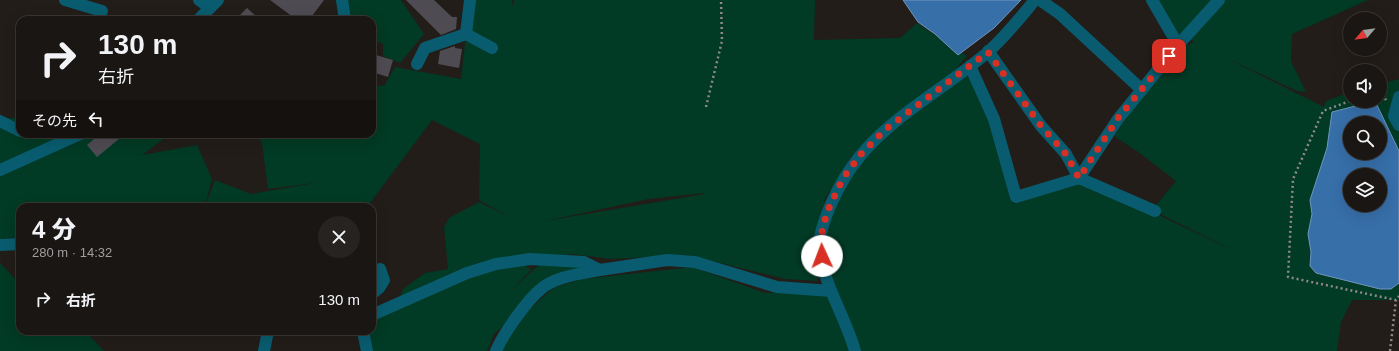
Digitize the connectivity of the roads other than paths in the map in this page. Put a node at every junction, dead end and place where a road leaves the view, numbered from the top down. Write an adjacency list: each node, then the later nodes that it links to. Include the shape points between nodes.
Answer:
1 (65, 0): 10 (street)
2 (199, 0): 9 (street)
3 (342, 0): 12 (street)
4 (470, 0): 13 (street)
5 (1035, 0): 16 (street)
6 (1040, 0): 19 (street, via 1060,14)
7 (1152, 0): 14 (street)
8 (1219, 0): 14 (street)
9 (214, 4): 11 (street)
10 (102, 11)
11 (202, 16)
12 (344, 16)
13 (466, 34): 15 (street); 17 (street, via 425,48)
14 (1178, 45): 19 (street)
15 (492, 48)
16 (988, 52): 18 (street); 26 (street, via 1041,126 1066,154)
17 (417, 64)
18 (970, 66): 26 (street, via 994,119 1016,197); 33 (street, via 886,129 861,154 843,178 827,212 819,244 826,281)
19 (1142, 90): 26 (street, via 1118,118)
20 (1399, 97): 22 (street, via 1394,116)
21 (0, 121): 23 (street)
22 (1399, 125)
23 (16, 129)
24 (71, 138): 25 (street)
25 (0, 170)
26 (1079, 178): 27 (street)
27 (1155, 211)
28 (16, 244): 29 (street)
29 (0, 245)
30 (380, 269): 32 (street, via 384,280)
31 (600, 270): 33 (street, via 667,260 695,262 777,287); 34 (street, via 584,262 530,259 496,264 467,273); 39 (street, via 564,278 541,288 501,340)
32 (376, 291)
33 (831, 291): 40 (street, via 851,337)
34 (376, 313)
35 (267, 335): 37 (street)
36 (364, 335): 38 (street)
37 (264, 351)
38 (367, 351)
39 (496, 351)
40 (854, 351)

